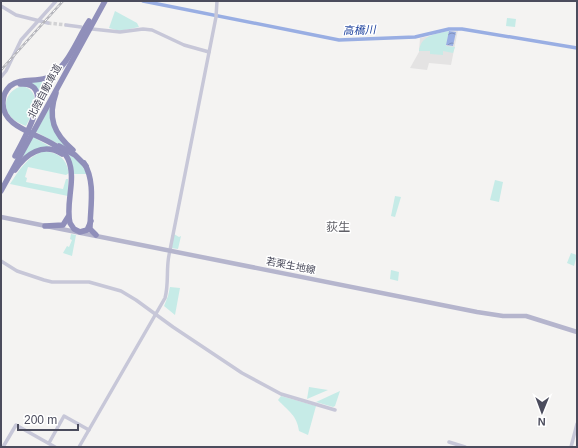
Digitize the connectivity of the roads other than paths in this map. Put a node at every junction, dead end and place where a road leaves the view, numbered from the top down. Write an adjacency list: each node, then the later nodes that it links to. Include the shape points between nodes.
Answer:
1 (56, 1): 6 (street)
2 (101, 1): 7 (highway, 北陸自動車道)
3 (105, 1): 12 (highway, 北陸自動車道)
4 (217, 1): 13 (street)
5 (1, 6): 6 (street, via 16,15)
6 (38, 21): 8 (street); 14 (street, via 17,46 11,62)
7 (89, 21): 15 (highway, 北陸自動車道); 18 (highway, via 65,62 56,72 43,78 13,84 5,92 3,101 6,115 12,123 63,152 70,162)
8 (48, 23)
9 (66, 25): 10 (street)
10 (81, 26)
11 (92, 29): 13 (street, via 120,32 152,30 184,45)
12 (77, 50): 15 (highway, 北陸自動車道); 17 (highway, via 57,92 52,116 59,137)
13 (209, 52): 27 (street)
14 (1, 77)
15 (32, 125): 16 (highway); 17 (highway, via 37,94 31,86 20,84 11,89 6,97 5,108 9,116 67,150)
16 (26, 137): 19 (highway); 20 (highway)
17 (86, 166): 23 (highway, via 91,181)
18 (71, 172): 20 (highway, via 66,159 59,153 51,149 39,150 22,161); 21 (highway)
19 (1, 184)
20 (1, 192)
21 (69, 212): 24 (highway, via 63,224); 25 (highway, via 71,225)
22 (1, 217): 24 (main road, 若栗生地線)
23 (91, 221): 25 (highway, via 87,230); 26 (highway, via 91,231)
24 (45, 226): 25 (main road, 若栗生地線)
25 (80, 232): 26 (main road, 若栗生地線)
26 (96, 235): 27 (main road, 若栗生地線)
27 (169, 250): 29 (street, via 166,269 167,290); 30 (main road, 若栗生地線, via 477,312 526,316)
28 (1, 261): 29 (street, via 17,271 44,280 61,283 82,281 113,288 136,300)
29 (156, 315): 31 (street, via 242,373 281,394); 33 (street)
30 (577, 332)
31 (335, 410)
32 (577, 424): 40 (street)
33 (89, 430): 35 (street, via 64,416); 38 (street)
34 (449, 442): 39 (street)
35 (49, 443): 36 (street, via 16,425); 37 (street)
36 (3, 447)
37 (55, 447)
38 (80, 447)
39 (466, 447)
40 (571, 447)

